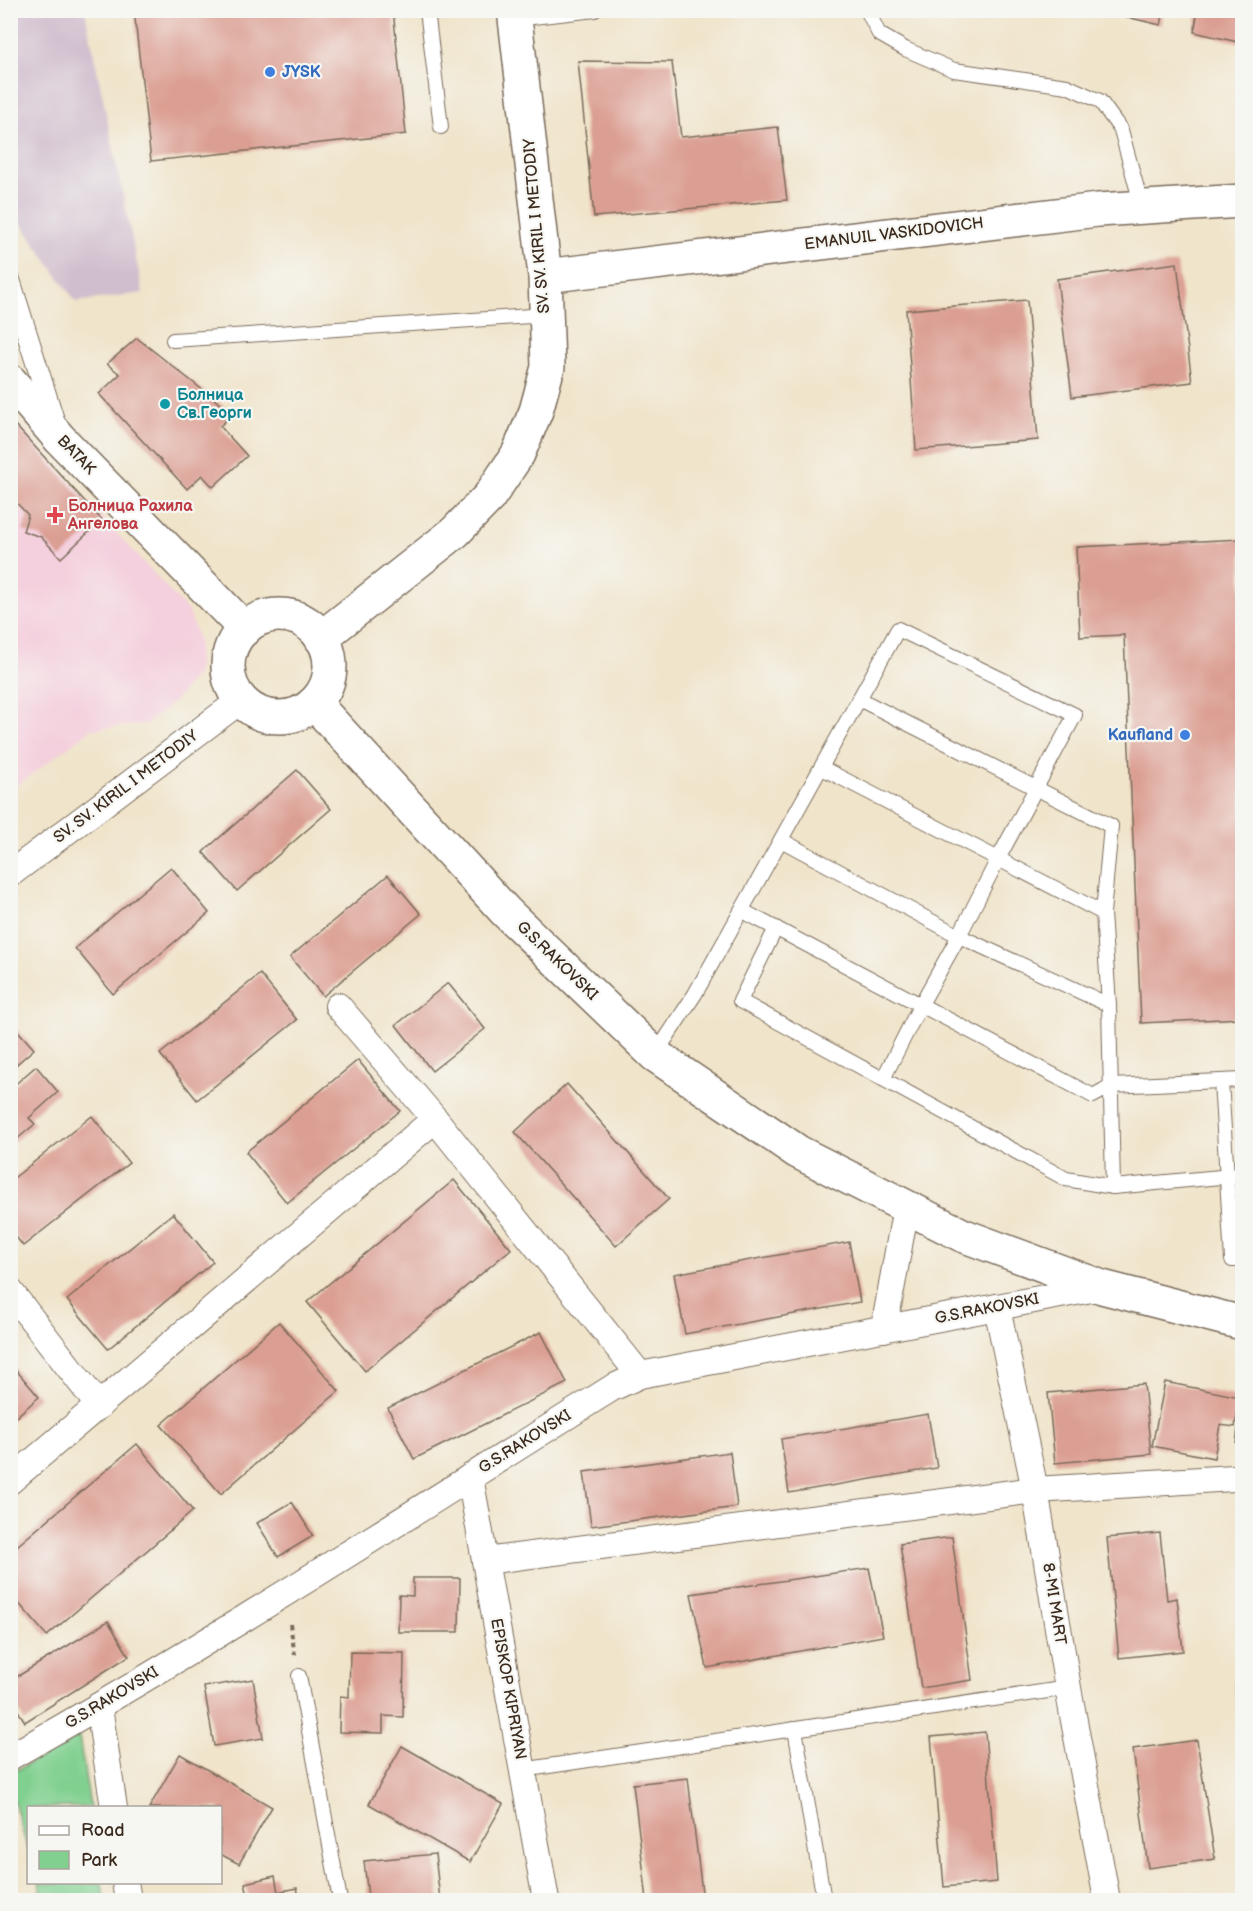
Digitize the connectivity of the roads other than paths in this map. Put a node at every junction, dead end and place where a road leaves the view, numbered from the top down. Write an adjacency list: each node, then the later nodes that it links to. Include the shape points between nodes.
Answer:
1 (427, 10): 5 (lane)
2 (595, 10): 4 (lane)
3 (867, 10): 7 (lane, via 879,34 954,70 1067,86 1100,101 1121,130)
4 (514, 15): 8 (main road, SV. SV. KIRIL I METODIY)
5 (441, 127)
6 (1242, 201): 7 (main road, EMANUIL VASKIDOVICH)
7 (1142, 207): 8 (main road, EMANUIL VASKIDOVICH)
8 (545, 276): 10 (main road, SV. SV. KIRIL I METODIY)
9 (10, 280): 13 (street)
10 (546, 315): 11 (lane); 15 (main road, SV. SV. KIRIL I METODIY, via 548,367 536,411 518,453 489,498 454,532)
11 (173, 340)
12 (10, 381): 13 (main road, BATAK)
13 (60, 439): 14 (main road, BATAK)
14 (245, 629): 15 (main road, via 267,617 283,615 300,620); 17 (main road, via 231,649 228,666)
15 (321, 638): 18 (main road, via 330,660 329,676 323,693)
16 (859, 699): 19 (lane); 20 (lane); 20 (lane, via 898,629 1075,716)
17 (241, 700): 18 (main road, via 265,716 282,718 298,714); 23 (street, SV. SV. KIRIL I METODIY)
18 (314, 703): 31 (main road, G.S.RAKOVSKI, via 506,912)
19 (822, 768): 21 (lane); 22 (lane)
20 (1036, 789): 22 (lane); 25 (lane, via 1111,826)
21 (781, 840): 24 (lane); 27 (lane)
22 (998, 859): 25 (lane); 27 (lane)
23 (10, 874)
24 (741, 910): 26 (lane); 31 (lane)
25 (1103, 913): 28 (lane)
26 (776, 928): 30 (lane); 32 (lane, via 740,1001)
27 (959, 936): 28 (lane); 30 (lane)
28 (1109, 1005): 35 (lane)
29 (338, 1006): 36 (street)
30 (920, 1006): 32 (lane); 35 (lane, via 1093,1096)
31 (655, 1054): 40 (main road, G.S.RAKOVSKI, via 798,1152)
32 (883, 1079): 39 (lane, via 1066,1179)
33 (1242, 1080): 34 (lane)
34 (1221, 1081): 35 (lane); 38 (lane)
35 (1111, 1086): 39 (lane)
36 (435, 1119): 47 (street); 48 (street)
37 (1242, 1175): 38 (lane)
38 (1226, 1176): 39 (lane); 41 (lane, via 1232,1260)
39 (1113, 1187)
40 (906, 1207): 42 (main road, G.S.RAKOVSKI, via 962,1235); 46 (street)
41 (1242, 1260)
42 (1102, 1287): 44 (street, G.S.RAKOVSKI); 45 (main road, G.S.RAKOVSKI)
43 (10, 1291): 48 (street)
44 (997, 1307): 46 (street, G.S.RAKOVSKI); 52 (street, 8-MI MART)
45 (1242, 1323)
46 (884, 1329): 47 (street, G.S.RAKOVSKI)
47 (640, 1375): 49 (street, G.S.RAKOVSKI, via 612,1388)
48 (99, 1406): 51 (street)
49 (470, 1477): 53 (street, EPISKOP KIPRIYAN); 56 (street, G.S.RAKOVSKI)
50 (1234, 1478): 52 (street)
51 (10, 1481)
52 (1035, 1490): 53 (street); 55 (street, 8-MI MART)
53 (485, 1561): 59 (street, EPISKOP KIPRIYAN)
54 (299, 1676): 63 (lane)
55 (1068, 1688): 57 (lane); 66 (street, 8-MI MART)
56 (99, 1707): 58 (street, G.S.RAKOVSKI); 60 (street)
57 (795, 1729): 59 (lane); 65 (lane)
58 (10, 1757)
59 (522, 1770): 64 (street, EPISKOP KIPRIYAN)
60 (114, 1806)
61 (125, 1884): 62 (street)
62 (128, 1900)
63 (340, 1900)
64 (546, 1900)
65 (824, 1900)
66 (1107, 1900)

